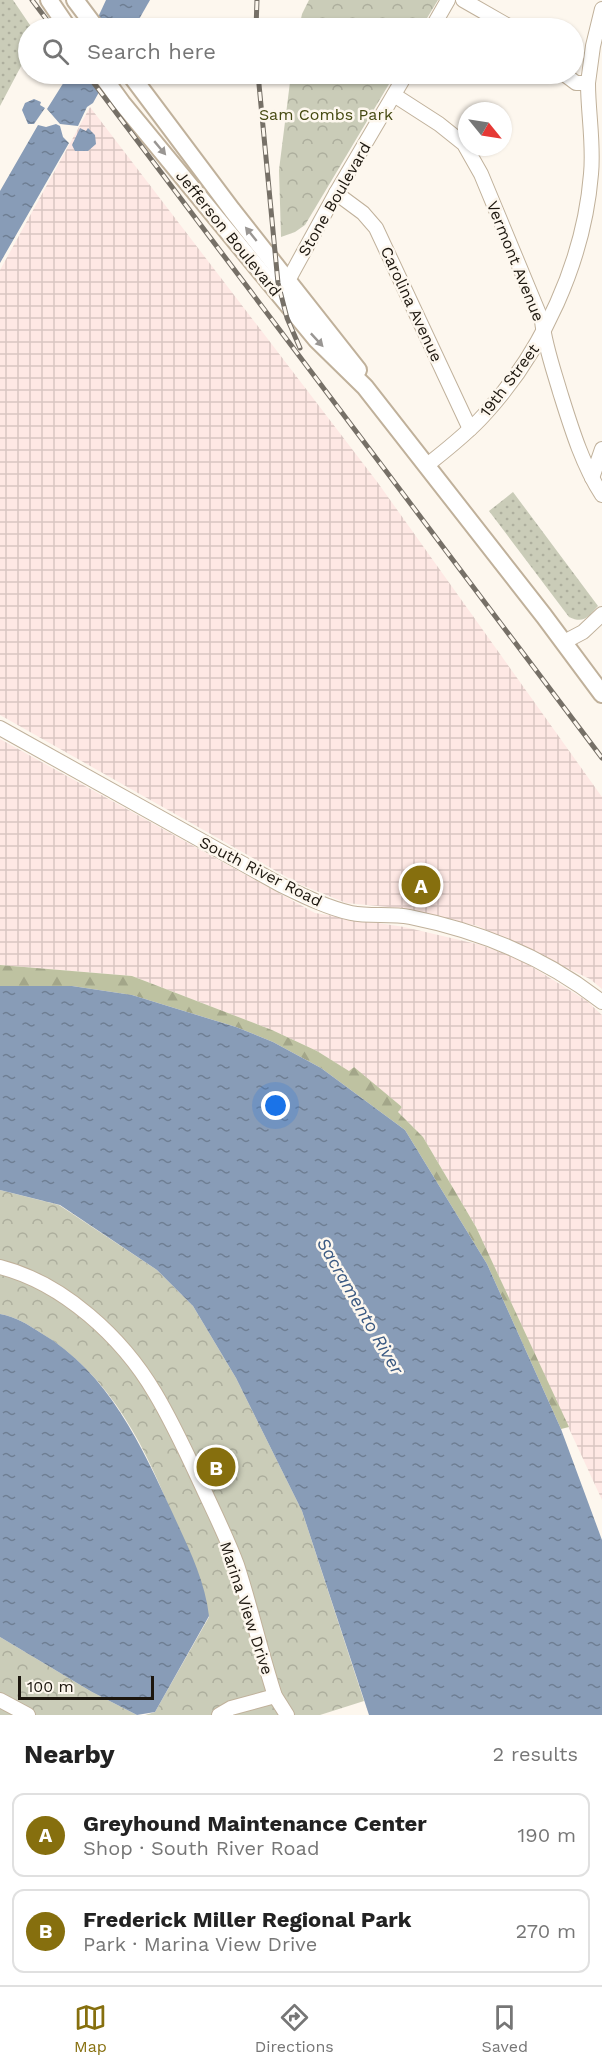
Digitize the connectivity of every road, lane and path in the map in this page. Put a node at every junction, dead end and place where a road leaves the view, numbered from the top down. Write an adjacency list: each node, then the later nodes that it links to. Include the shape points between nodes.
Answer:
1 (49, 0): 6 (main road)
2 (448, 0): 8 (street)
3 (463, 0): 9 (street)
4 (79, 6): 7 (main road)
5 (602, 9): 11 (street)
6 (61, 18)
7 (88, 18)
8 (438, 18)
9 (494, 18)
10 (584, 83): 11 (street)
11 (588, 83): 16 (street, 19th Street)
12 (108, 84): 20 (main road, Jefferson Boulevard, one-way to 20)
13 (137, 84): 20 (main road, Jefferson Boulevard, one-way to 13)
14 (400, 84): 15 (street, Stone Boulevard)
15 (394, 95): 19 (street, Stone Boulevard); 21 (street, Vermont Avenue, via 464,144 481,174 542,321)
16 (591, 141): 17 (street); 18 (street, 19th Street)
17 (602, 153)
18 (597, 172): 21 (street, 19th Street, via 572,264)
19 (336, 193): 20 (street, Stone Boulevard); 22 (street, Carolina Avenue, via 376,228)
20 (284, 287): 24 (main road, Jefferson Boulevard, via 316,339 365,387)
21 (543, 333): 22 (street, 19th Street, via 507,388); 25 (street, Vermont Avenue)
22 (470, 429): 24 (street, 19th Street)
23 (602, 449): 25 (street)
24 (426, 465): 28 (main road, Jefferson Boulevard)
25 (591, 478): 26 (street, Vermont Avenue)
26 (602, 495)
27 (602, 614): 28 (street, via 583,632)
28 (564, 642): 29 (main road, Jefferson Boulevard)
29 (602, 694)
30 (0, 728): 31 (street, South River Road, via 317,902 352,913 409,917 465,931 527,954)
31 (602, 1002)
32 (0, 1267): 33 (street, Marina View Drive, via 48,1286 88,1316 130,1358 150,1385 174,1426 230,1547)
33 (275, 1696): 36 (street); 37 (street, Marina View Drive)
34 (0, 1700): 35 (street)
35 (28, 1715)
36 (219, 1715)
37 (287, 1715)

